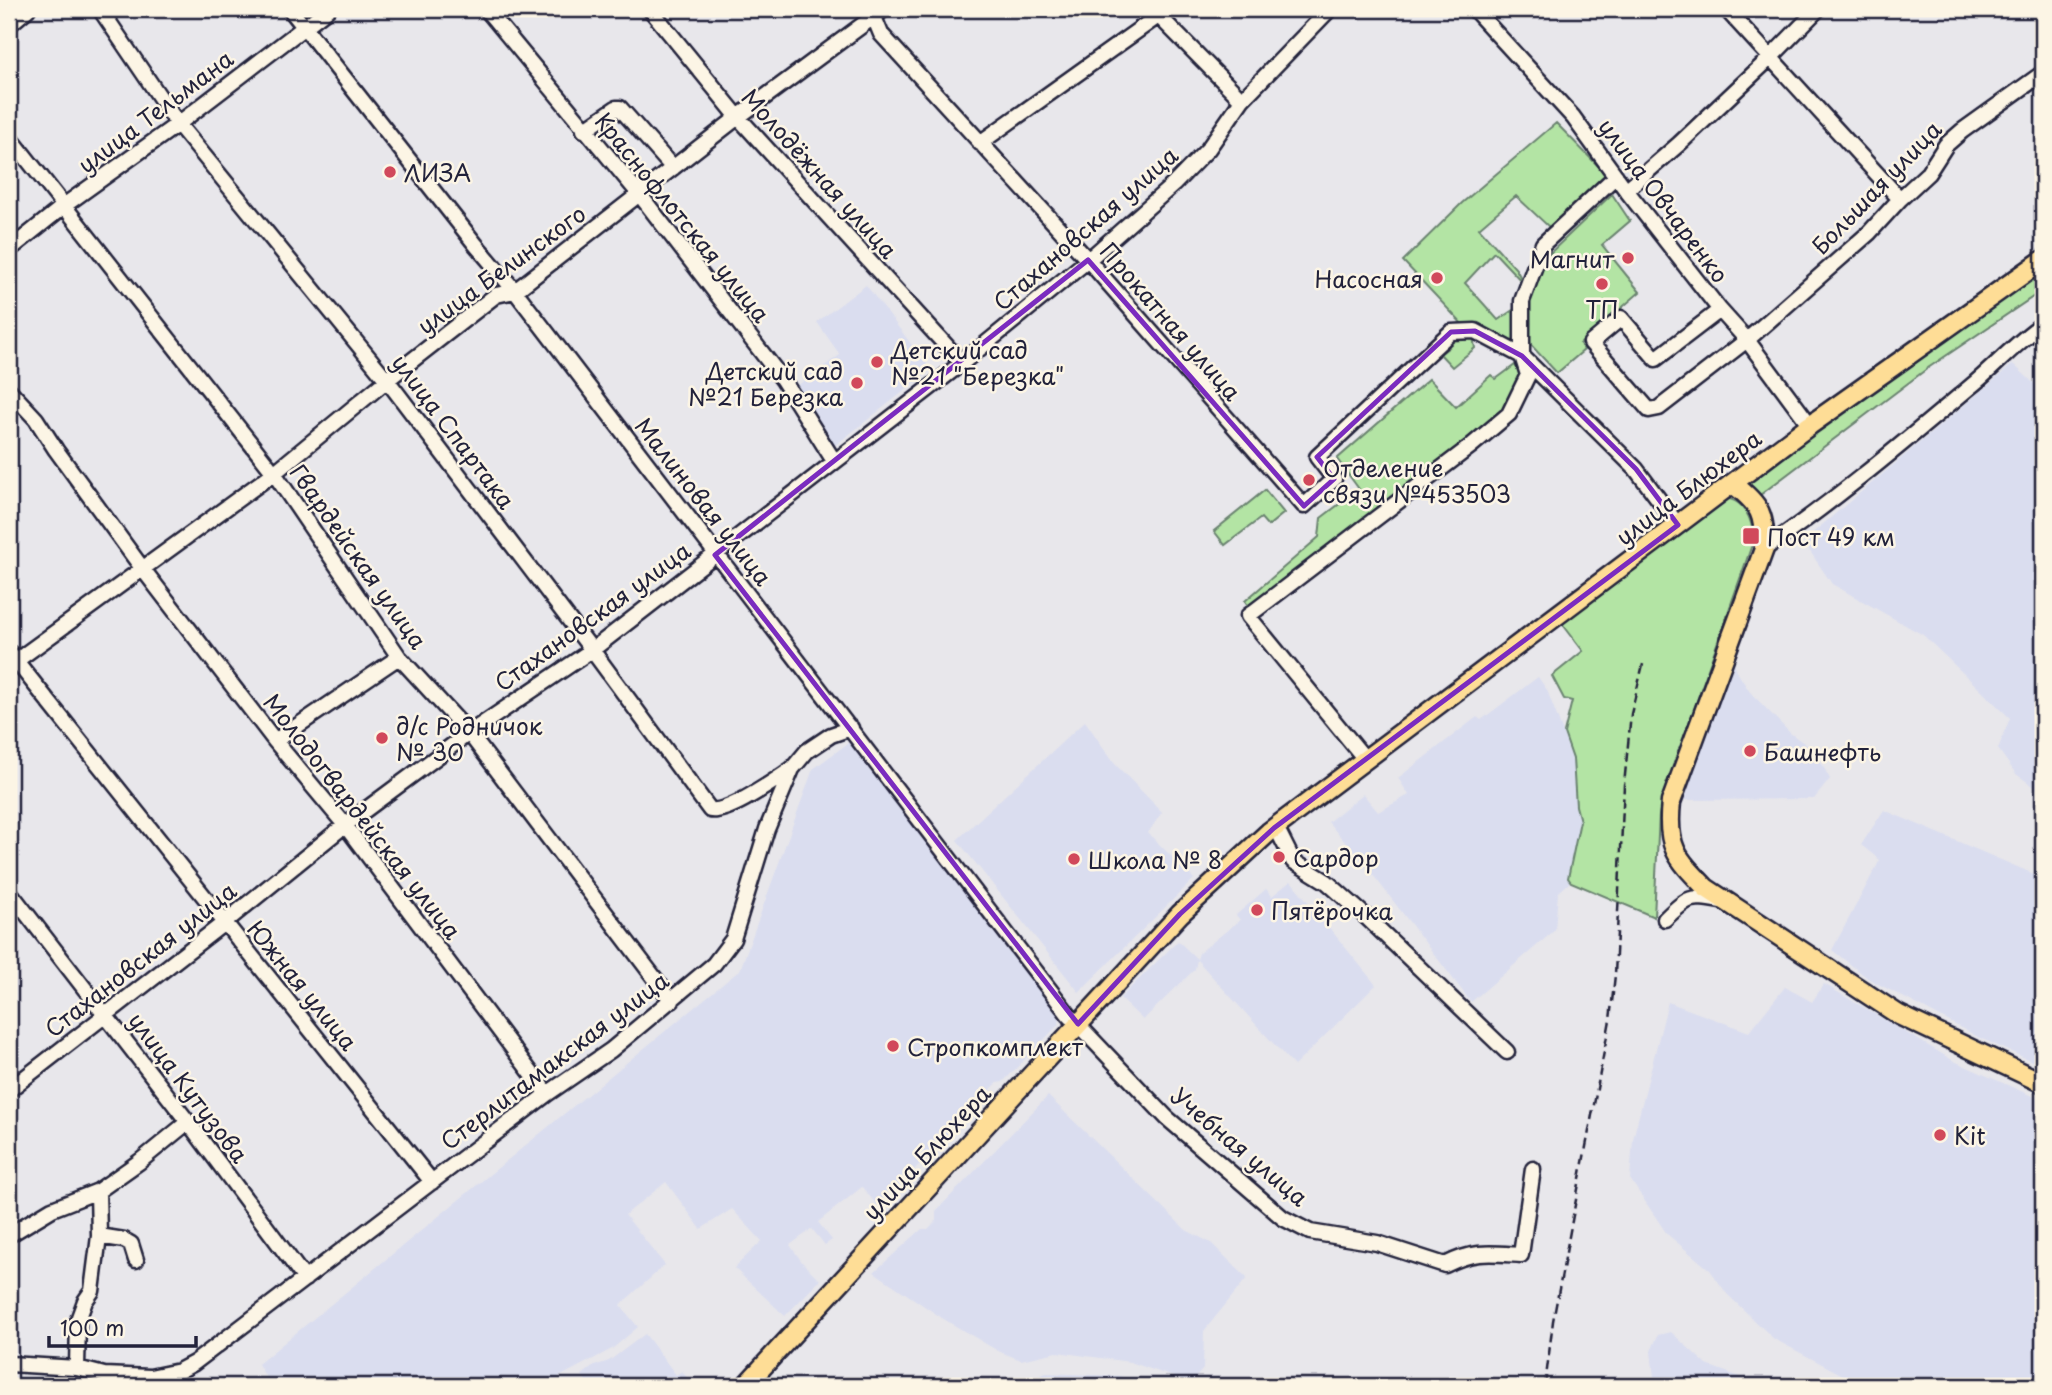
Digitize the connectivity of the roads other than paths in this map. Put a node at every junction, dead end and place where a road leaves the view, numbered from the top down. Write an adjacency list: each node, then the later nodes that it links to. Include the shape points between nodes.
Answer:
1 (28, 9): 13 (street)
2 (100, 9): 19 (street, улица Спартака)
3 (290, 9): 14 (street, Малиновая улица)
4 (328, 9): 14 (street, улица Тельмана)
5 (486, 9): 20 (street, Краснофлотская улица)
6 (650, 9): 18 (street, Молодёжная улица)
7 (1330, 9): 17 (street, Стахановская улица)
8 (1474, 9): 24 (street, улица Овчаренко, via 1573,117)
9 (1726, 9): 15 (street)
10 (1818, 9): 15 (street)
11 (875, 12): 18 (street, улица Белинского); 22 (street, Прокатная улица, via 881,34)
12 (1155, 12): 17 (street); 22 (street)
13 (9, 25)
14 (304, 27): 19 (street, улица Тельмана); 32 (street, Малиновая улица)
15 (1770, 58): 25 (street); 27 (street)
16 (2043, 73): 27 (street, Большая улица, via 1946,145 1928,173)
17 (1242, 100): 30 (street, Стахановская улица, via 1208,149)
18 (738, 117): 23 (street, улица Белинского); 37 (street, Молодёжная улица)
19 (178, 124): 28 (street, улица Тельмана); 38 (street, улица Спартака)
20 (584, 130): 23 (street, via 620,108); 26 (street, Краснофлотская улица)
21 (9, 136): 28 (street, Гвардейская улица)
22 (980, 143): 30 (street, Прокатная улица)
23 (673, 168): 26 (street, улица Белинского)
24 (1616, 176): 25 (street, улица Овчаренко); 36 (street, via 1543,244 1522,301)
25 (1626, 190): 33 (street, улица Овчаренко)
26 (640, 195): 32 (street, улица Белинского); 41 (street, Краснофлотская улица, via 783,380)
27 (1900, 199): 35 (street, Большая улица, via 1869,233)
28 (65, 205): 29 (street, улица Тельмана); 42 (street, Гвардейская улица)
29 (9, 250)
30 (1088, 260): 36 (street, Прокатная улица, via 1304,506 1334,479 1317,457 1451,332 1475,331); 37 (street, Стахановская улица)
31 (2043, 260): 40 (main road, улица Блюхера)
32 (515, 291): 38 (street, улица Белинского, via 496,295); 46 (street, Малиновая улица)
33 (1720, 310): 35 (street, улица Овчаренко); 35 (street, Большая улица, via 1657,359 1621,318 1591,343 1649,410 1658,408)
34 (2043, 324): 45 (street, via 1912,435)
35 (1747, 340): 40 (street, улица Овчаренко)
36 (1522, 356): 44 (street, via 1636,469); 54 (street, via 1528,375 1509,414 1248,616)
37 (962, 363): 41 (street, Стахановская улица)
38 (387, 380): 42 (street, улица Белинского); 48 (street, улица Спартака)
39 (9, 390): 47 (street, Молодогвардейская улица, via 36,419)
40 (1810, 425): 43 (main road, улица Блюхера)
41 (834, 461): 46 (street, Стахановская улица)
42 (274, 473): 47 (street, улица Белинского); 49 (street, Гвардейская улица)
43 (1733, 484): 44 (main road, улица Блюхера); 45 (main road, via 1760,511)
44 (1678, 525): 54 (main road, улица Блюхера)
45 (1764, 549): 59 (main road, via 1675,789 1670,817 1670,837 1680,862)
46 (715, 555): 48 (street, Стахановская улица); 51 (street, Малиновая улица)
47 (142, 568): 50 (street, улица Белинского); 53 (street, Молодогвардейская улица)
48 (592, 650): 52 (street, Стахановская улица); 55 (street, улица Спартака, via 710,810 732,805)
49 (399, 657): 52 (street, Гвардейская улица); 53 (street)
50 (11, 659): 61 (street, Южная улица)
51 (851, 728): 55 (street, Стерлитамакская улица, via 807,751); 64 (street, Малиновая улица)
52 (469, 733): 56 (street, Стахановская улица); 62 (street, Гвардейская улица)
53 (275, 741): 56 (street, Молодогвардейская улица)
54 (1365, 759): 57 (main road, улица Блюхера)
55 (792, 769): 62 (street, Стерлитамакская улица, via 766,829 733,939 714,964)
56 (345, 825): 61 (street, Стахановская улица); 68 (street, Молодогвардейская улица)
57 (1274, 828): 64 (main road, улица Блюхера, via 1180,914); 65 (street, via 1293,861 1353,905)
58 (9, 891): 63 (street, улица Кутузова)
59 (1728, 903): 60 (street, via 1694,897); 66 (main road, via 1899,1015)
60 (1665, 919)
61 (224, 923): 63 (street, Стахановская улица); 71 (street, Южная улица)
62 (672, 1001): 68 (street, Стерлитамакская улица)
63 (106, 1016): 67 (street, Стахановская улица); 69 (street, улица Кутузова)
64 (1077, 1024): 70 (street, Учебная улица, via 1167,1118 1283,1218 1310,1232 1377,1243 1445,1265 1481,1252 1521,1255); 79 (main road, улица Блюхера)
65 (1507, 1052)
66 (2043, 1083)
67 (9, 1090)
68 (547, 1094): 71 (street, Стерлитамакская улица)
69 (188, 1122): 72 (street); 76 (street, улица Кутузова)
70 (1533, 1169)
71 (432, 1182): 76 (street, Стерлитамакская улица)
72 (98, 1191): 73 (street, via 52,1209); 74 (street)
73 (9, 1235)
74 (99, 1236): 75 (street, via 131,1244); 78 (street, via 92,1291 78,1320)
75 (135, 1261)
76 (305, 1279): 78 (street, Стерлитамакская улица, via 179,1371 150,1377 104,1375)
77 (9, 1364): 78 (street, Стерлитамакская улица)
78 (77, 1368)
79 (744, 1386)

